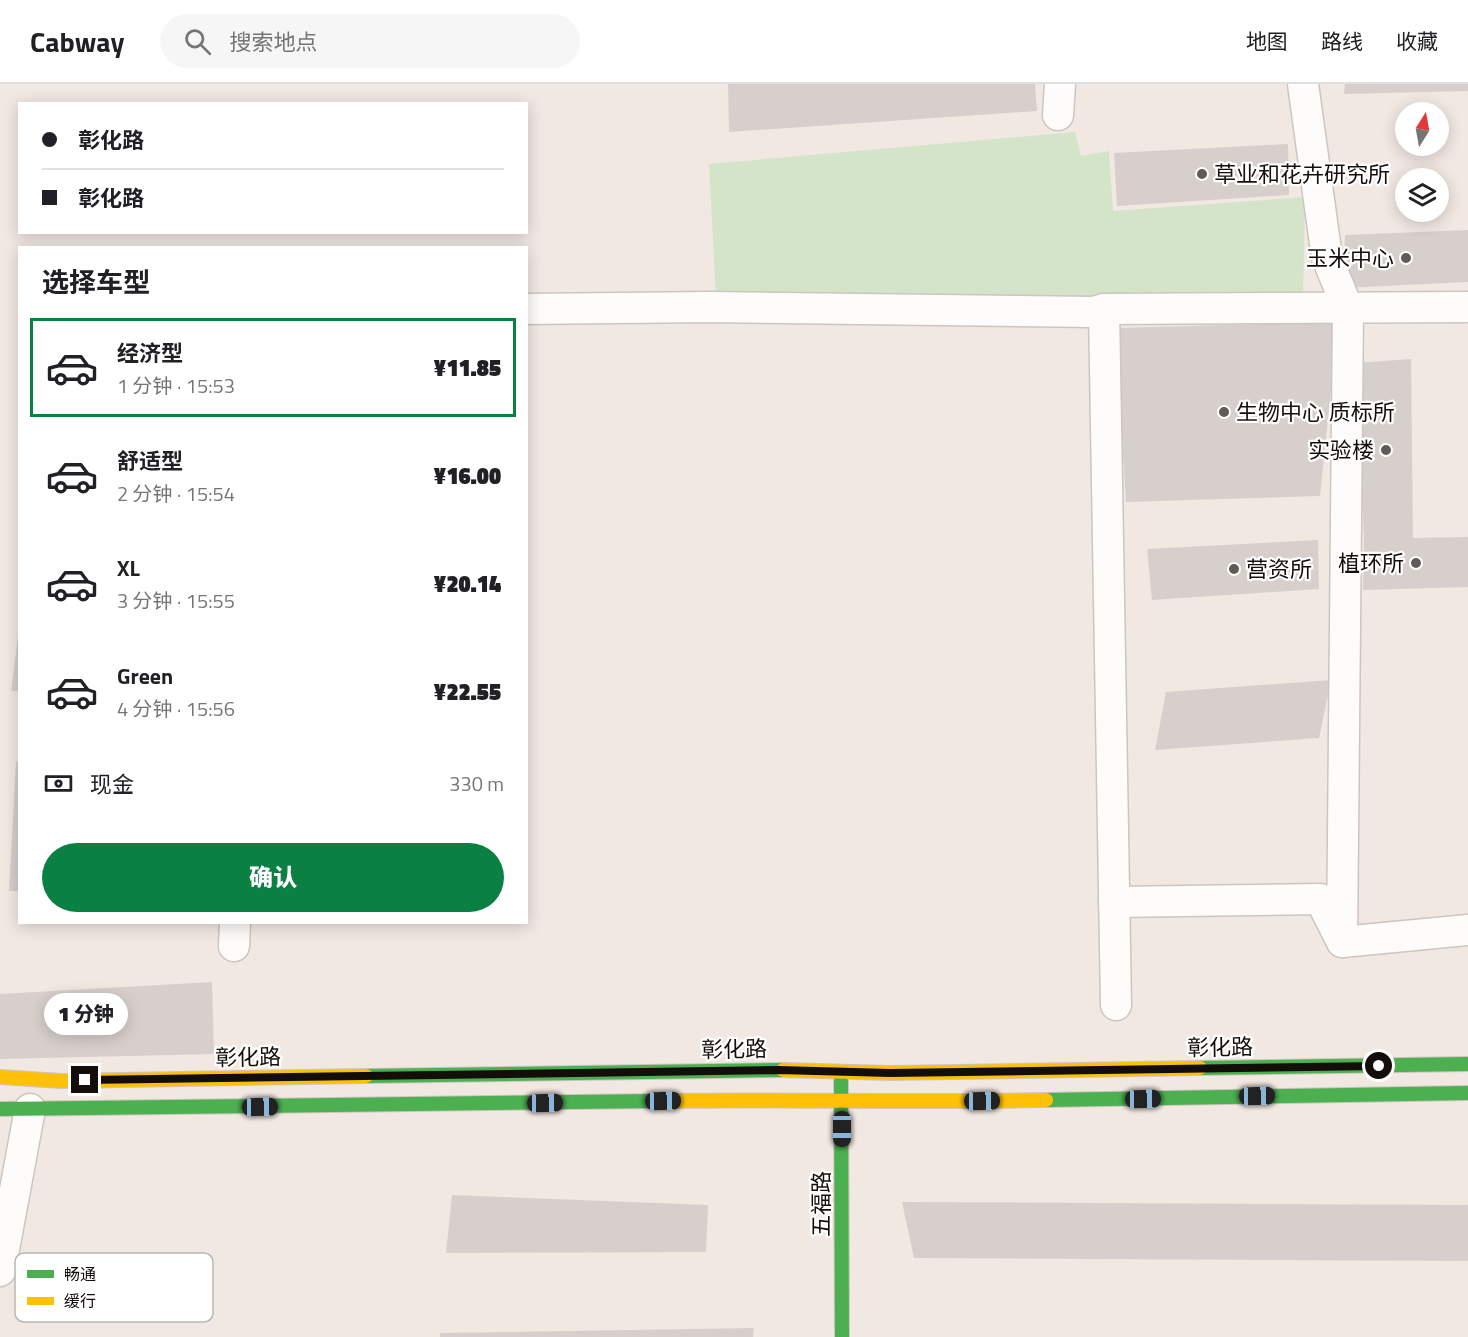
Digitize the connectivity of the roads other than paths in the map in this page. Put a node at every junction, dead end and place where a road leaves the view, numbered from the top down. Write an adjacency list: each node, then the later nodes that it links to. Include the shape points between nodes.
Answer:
1 (1060, 84): 3 (street)
2 (1303, 84): 7 (street, via 1327,258)
3 (1058, 115)
4 (1468, 307): 7 (street)
5 (528, 309): 6 (street, via 690,306 1093,312)
6 (1104, 309): 7 (street); 8 (street)
7 (1348, 309): 10 (street)
8 (1114, 902): 10 (street, via 1320,899); 11 (street)
9 (1468, 930): 10 (street)
10 (1342, 942)
11 (1116, 1005)
12 (1468, 1064): 13 (street, 彰化路)
13 (841, 1071): 14 (street, 彰化路, via 61,1081); 16 (street, 五福路)
14 (0, 1077)
15 (1468, 1093): 16 (street)
16 (841, 1101): 18 (street); 20 (street, 五福路)
17 (0, 1109): 18 (street)
18 (30, 1109): 19 (street)
19 (0, 1272)
20 (842, 1337)

